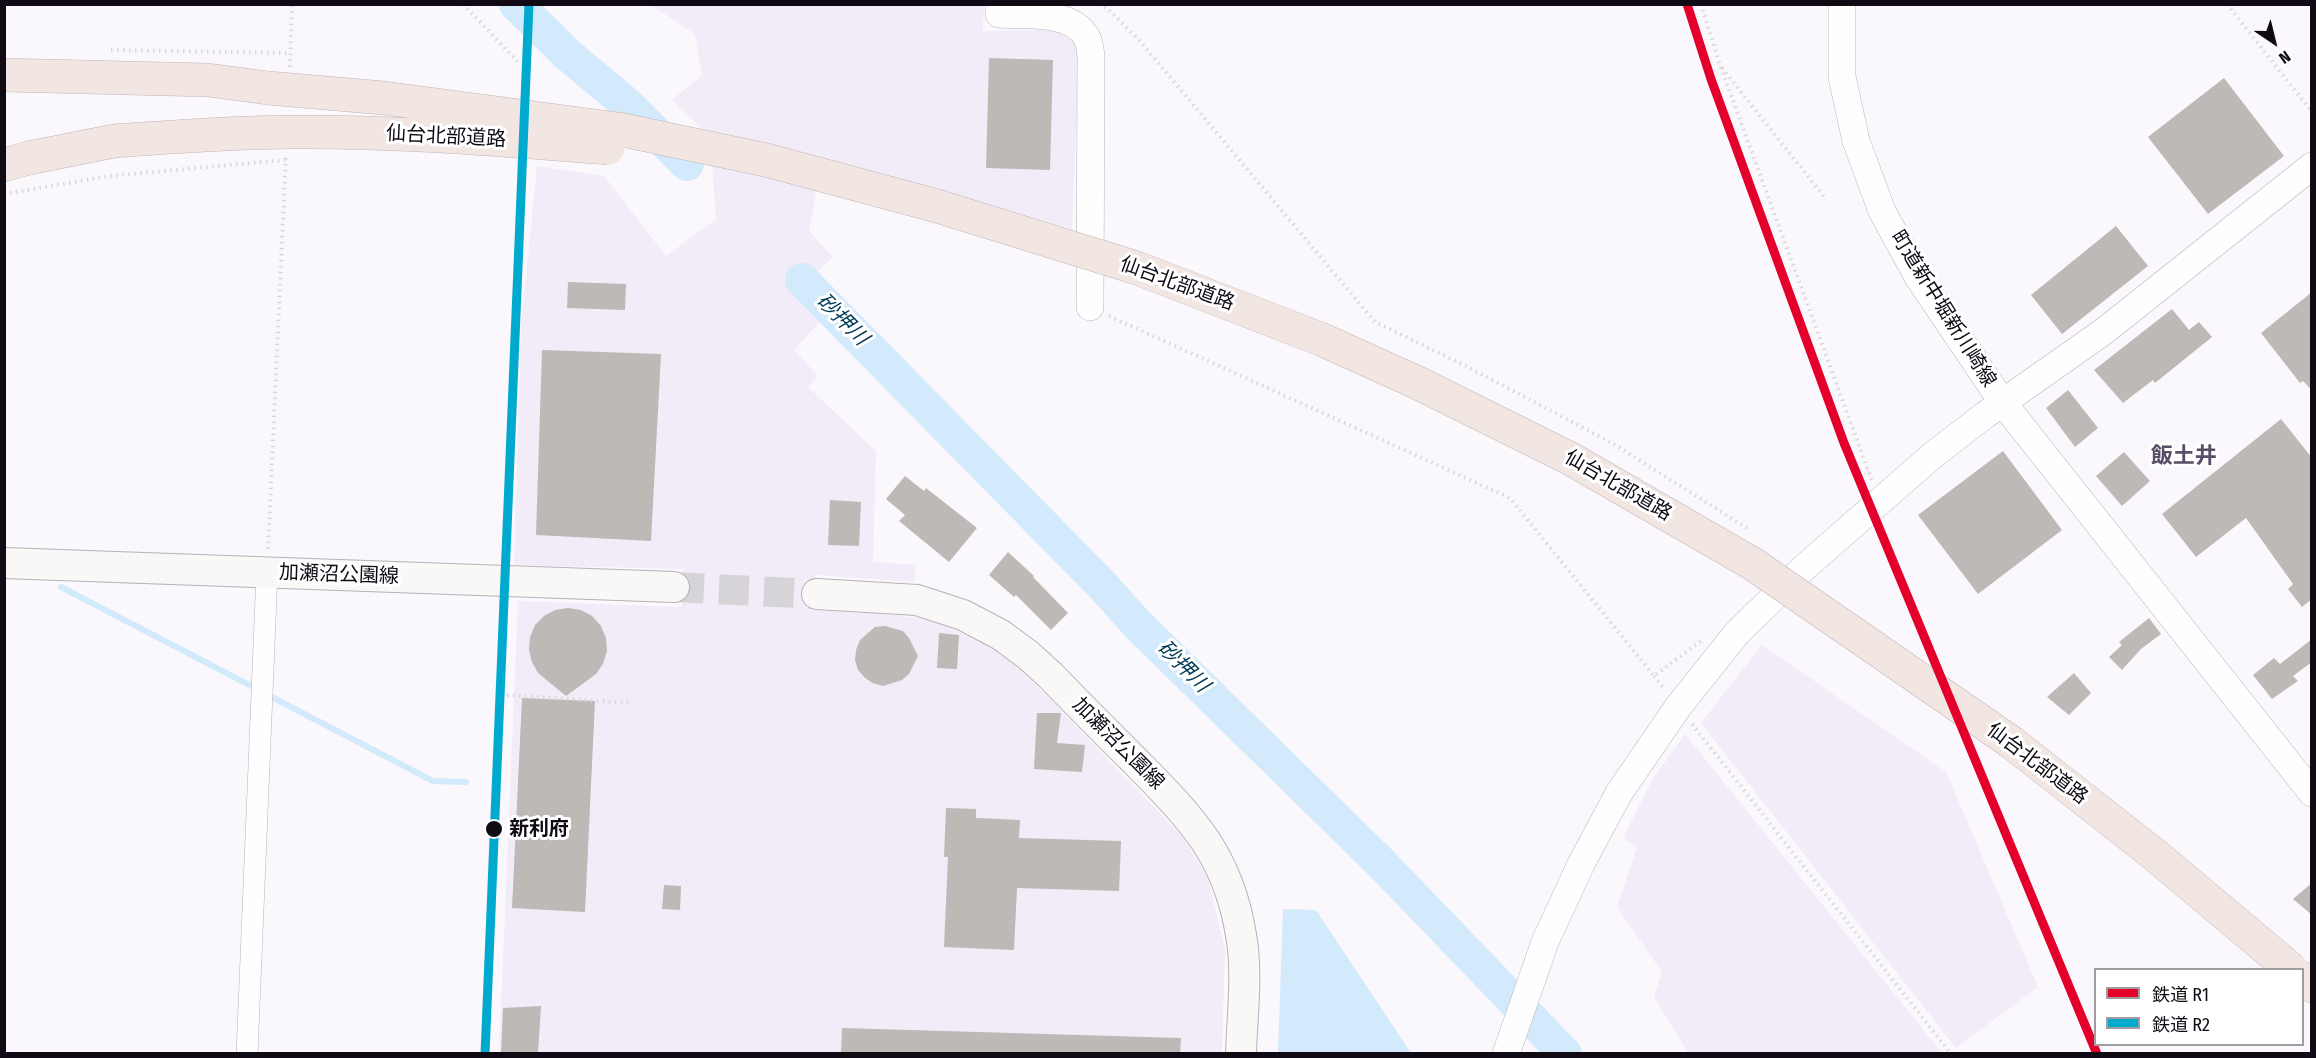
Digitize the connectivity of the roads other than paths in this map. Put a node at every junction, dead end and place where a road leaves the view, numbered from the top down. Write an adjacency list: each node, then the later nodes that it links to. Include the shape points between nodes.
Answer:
1 (1000, 4): 11 (street, via 999,14 1055,17 1076,25 1088,38)
2 (1842, 4): 12 (street, 町道新中堀新川崎線, via 1842,77 1856,141 1882,211 1918,277)
3 (4, 75): 4 (highway)
4 (279, 82): 5 (highway); 10 (highway, 仙台北部道路, bridge, via 618,129 766,160)
5 (4, 84)
6 (114, 141): 7 (highway); 8 (highway); 10 (highway, 仙台北部道路, bridge, via 291,132 492,139 697,157)
7 (4, 156)
8 (4, 165)
9 (2312, 166): 12 (street, via 2103,333)
10 (847, 182): 18 (highway, 仙台北部道路, bridge, via 1137,268 1228,302 1416,382 1571,459 1753,564 2011,742)
11 (1090, 307)
12 (2003, 403): 17 (street, 町道新中堀新川崎線); 19 (street, via 1933,455 1797,574 1737,633 1678,707 1620,793 1581,864 1545,942)
13 (4, 563): 14 (main road, 加瀬沼公園線)
14 (267, 573): 15 (main road, 加瀬沼公園線); 20 (street)
15 (674, 587)
16 (817, 594): 21 (main road, 加瀬沼公園線, via 917,600 963,615 1001,635 1050,675 1186,813 1223,872 1241,934)
17 (2312, 793)
18 (2291, 968)
19 (1507, 1050)
20 (247, 1053)
21 (1241, 1053)

